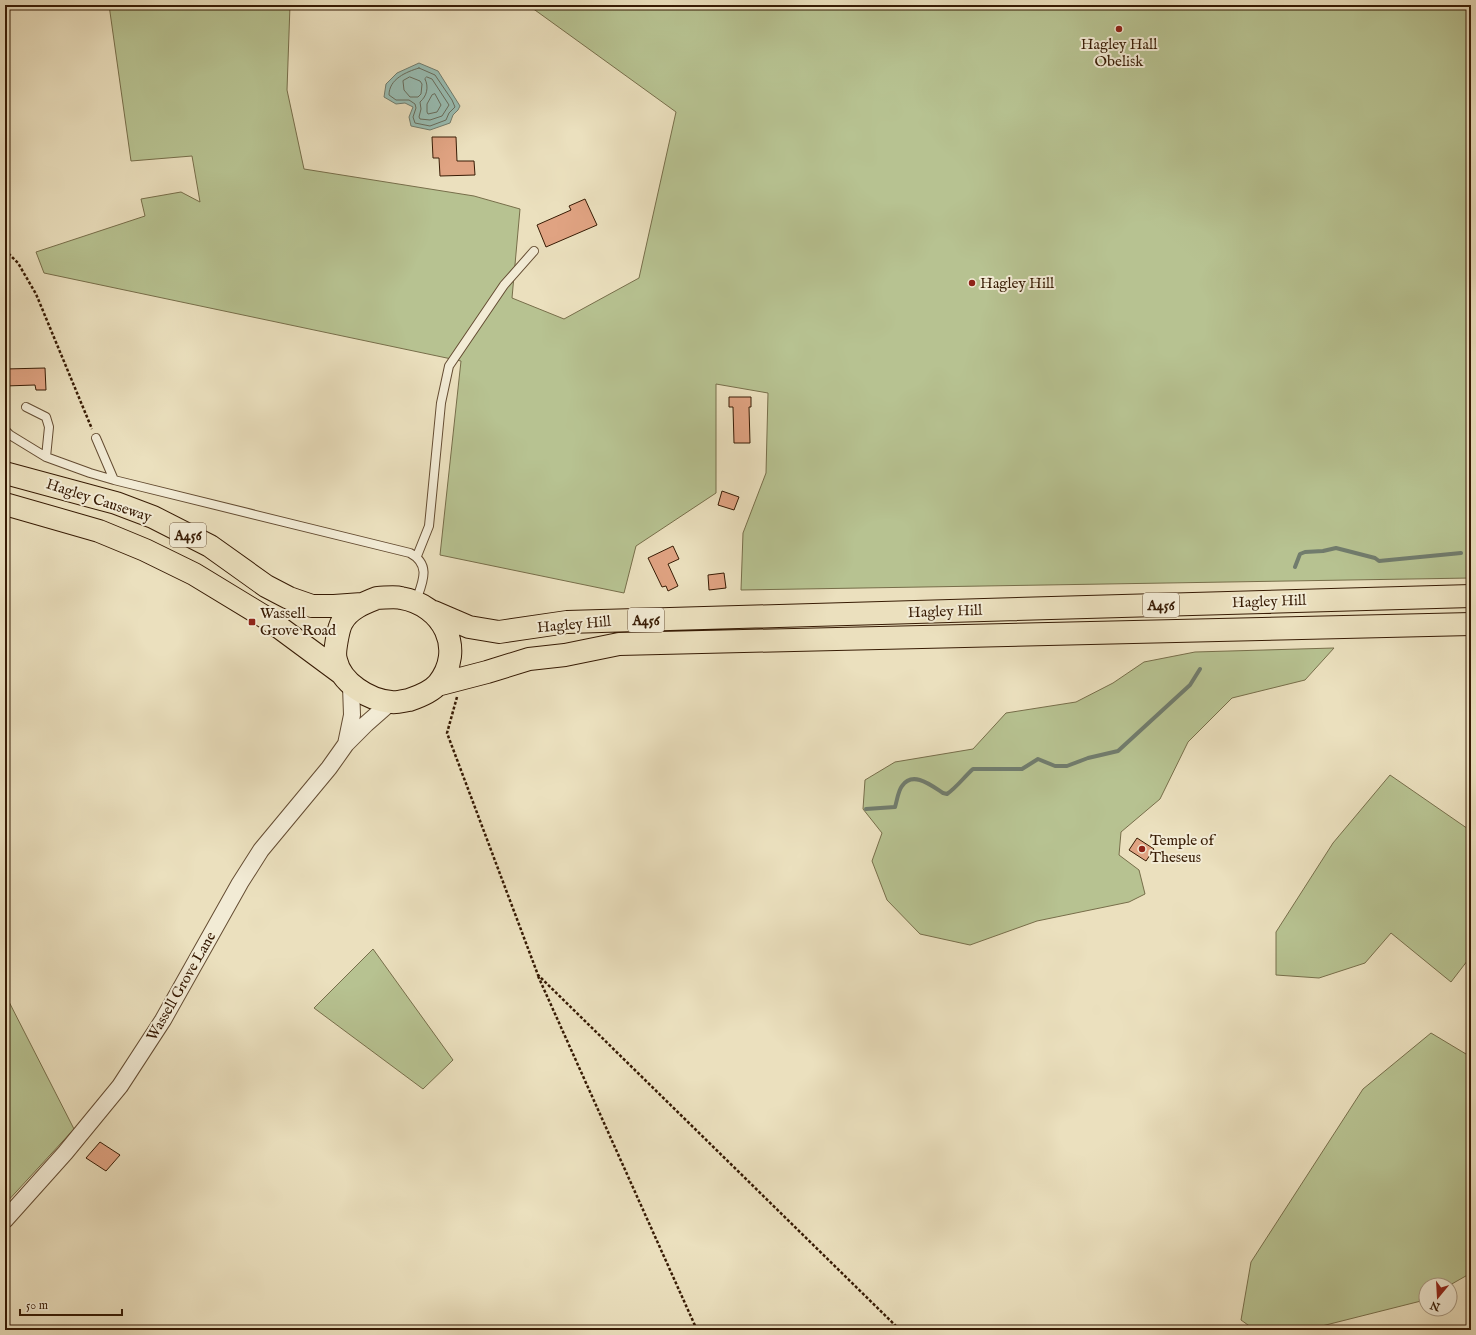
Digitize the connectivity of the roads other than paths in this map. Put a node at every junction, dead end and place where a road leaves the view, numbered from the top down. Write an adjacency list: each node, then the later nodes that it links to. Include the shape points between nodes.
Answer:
1 (534, 251): 9 (lane, via 504,284 449,366 442,402 429,526)
2 (26, 407): 5 (lane, via 46,417 49,427)
3 (5, 430): 5 (lane)
4 (96, 438): 7 (lane)
5 (46, 457): 7 (lane)
6 (5, 473): 11 (highway, Hagley Causeway / A456, via 116,503 154,517 210,546 266,586 289,598 312,606)
7 (114, 480): 9 (lane)
8 (5, 504): 14 (highway, Hagley Causeway / A456, via 99,531 194,574 268,619)
9 (417, 556): 12 (lane, via 424,572)
10 (1466, 596): 12 (highway, Hagley Hill / A456, via 567,622 499,632 469,627)
11 (362, 604): 12 (highway, via 377,598 401,598); 14 (highway, via 342,621 336,645 335,660)
12 (424, 608): 15 (highway, via 443,625 449,637 449,665)
13 (1465, 625): 15 (highway, Hagley Hill / A456, via 619,644 529,659)
14 (346, 679): 16 (highway, via 361,692); 17 (street, Wassell Grove Lane, via 352,715)
15 (437, 685): 16 (highway, via 418,697)
16 (391, 702): 17 (street, Wassell Grove Lane)
17 (346, 744): 18 (street, Wassell Grove Lane, via 261,850 163,1020 120,1086)
18 (5, 1220)

